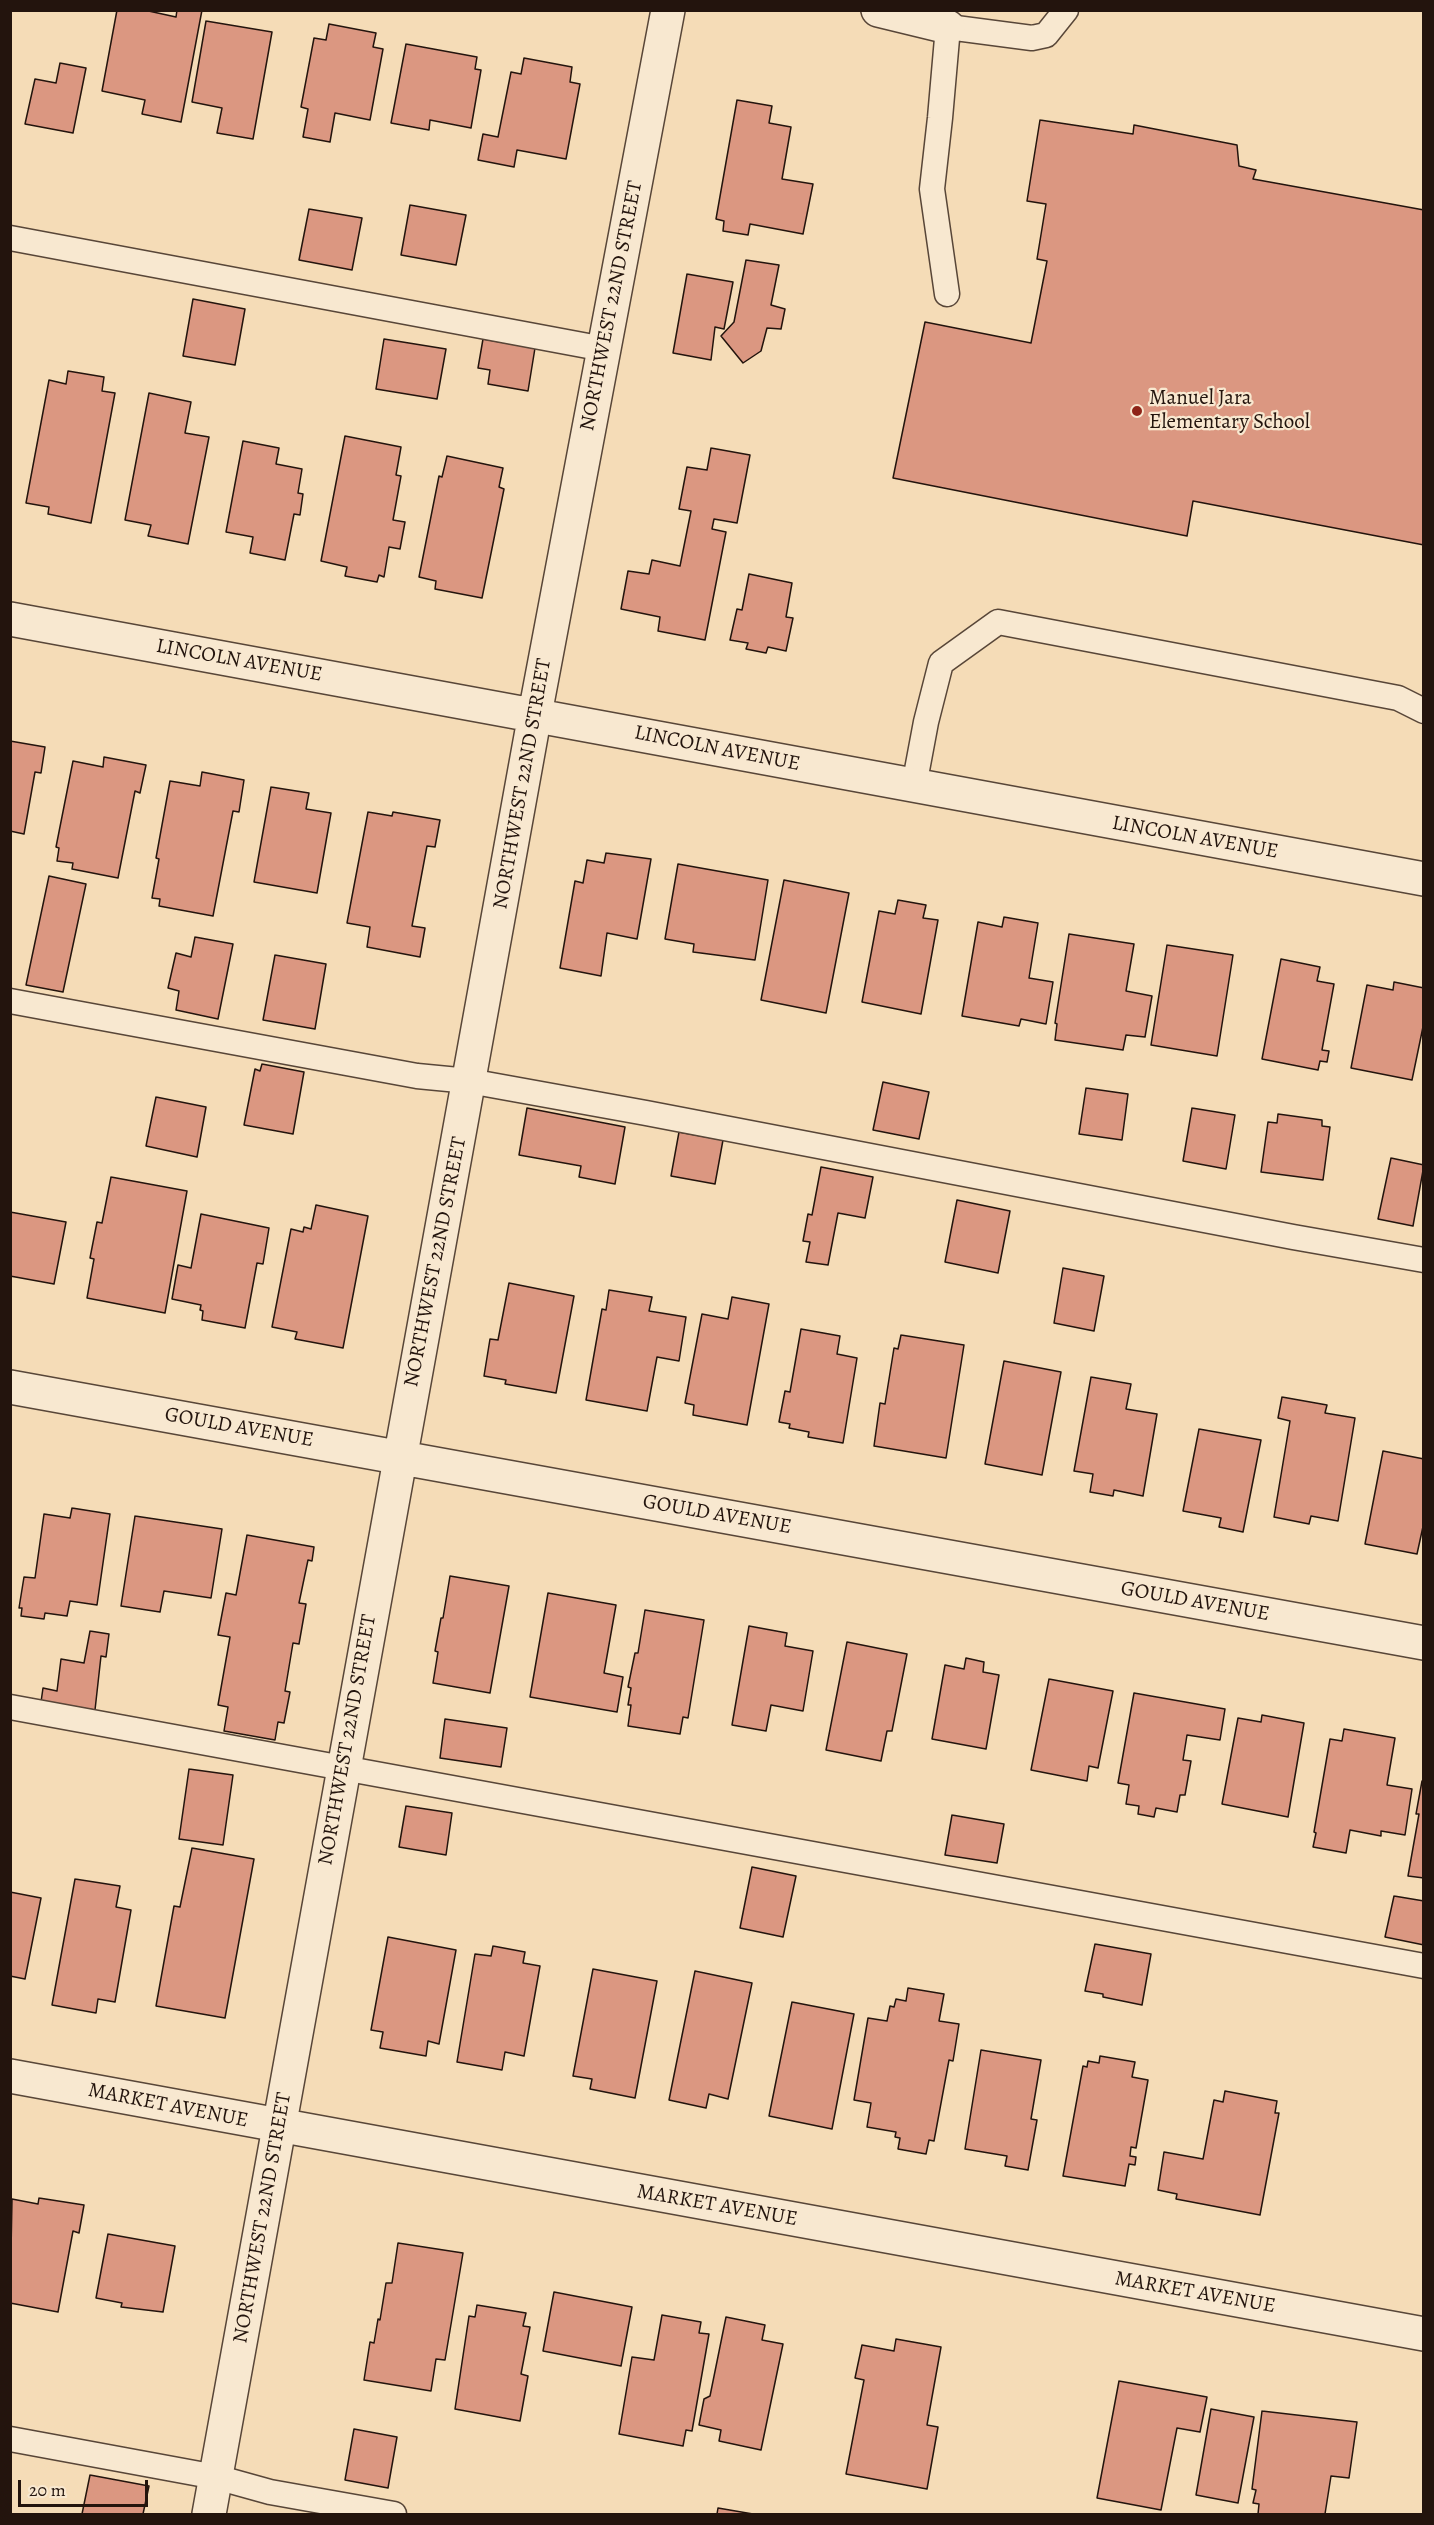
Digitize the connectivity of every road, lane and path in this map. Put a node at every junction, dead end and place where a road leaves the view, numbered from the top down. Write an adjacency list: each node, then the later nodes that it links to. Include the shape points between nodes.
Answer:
1 (668, 10): 7 (street, NORTHWEST 22ND STREET)
2 (878, 10): 4 (street)
3 (1066, 10): 4 (lane, via 1046,35 1032,38)
4 (948, 27): 6 (lane, via 932,189)
5 (10, 238): 7 (lane)
6 (947, 294)
7 (604, 349): 10 (street, NORTHWEST 22ND STREET)
8 (10, 619): 10 (street, LINCOLN AVENUE)
9 (1424, 711): 11 (lane, via 1398,698 998,622 941,663)
10 (535, 714): 11 (street, LINCOLN AVENUE); 14 (street, NORTHWEST 22ND STREET)
11 (914, 786): 12 (street, LINCOLN AVENUE)
12 (1424, 879)
13 (10, 1001): 14 (lane, via 417,1076)
14 (469, 1081): 15 (lane); 17 (street, NORTHWEST 22ND STREET)
15 (1424, 1260)
16 (10, 1387): 17 (street, GOULD AVENUE)
17 (399, 1457): 18 (street, GOULD AVENUE); 20 (street, NORTHWEST 22ND STREET)
18 (1424, 1643)
19 (10, 1707): 20 (lane)
20 (343, 1770): 21 (lane); 23 (street, NORTHWEST 22ND STREET)
21 (1424, 1966)
22 (10, 2076): 23 (street, MARKET AVENUE)
23 (279, 2127): 24 (street, MARKET AVENUE); 26 (street, NORTHWEST 22ND STREET)
24 (1424, 2334)
25 (10, 2439): 26 (lane)
26 (216, 2477): 27 (street, NORTHWEST 22ND STREET); 28 (lane, via 270,2492)
27 (209, 2514)
28 (394, 2514)

